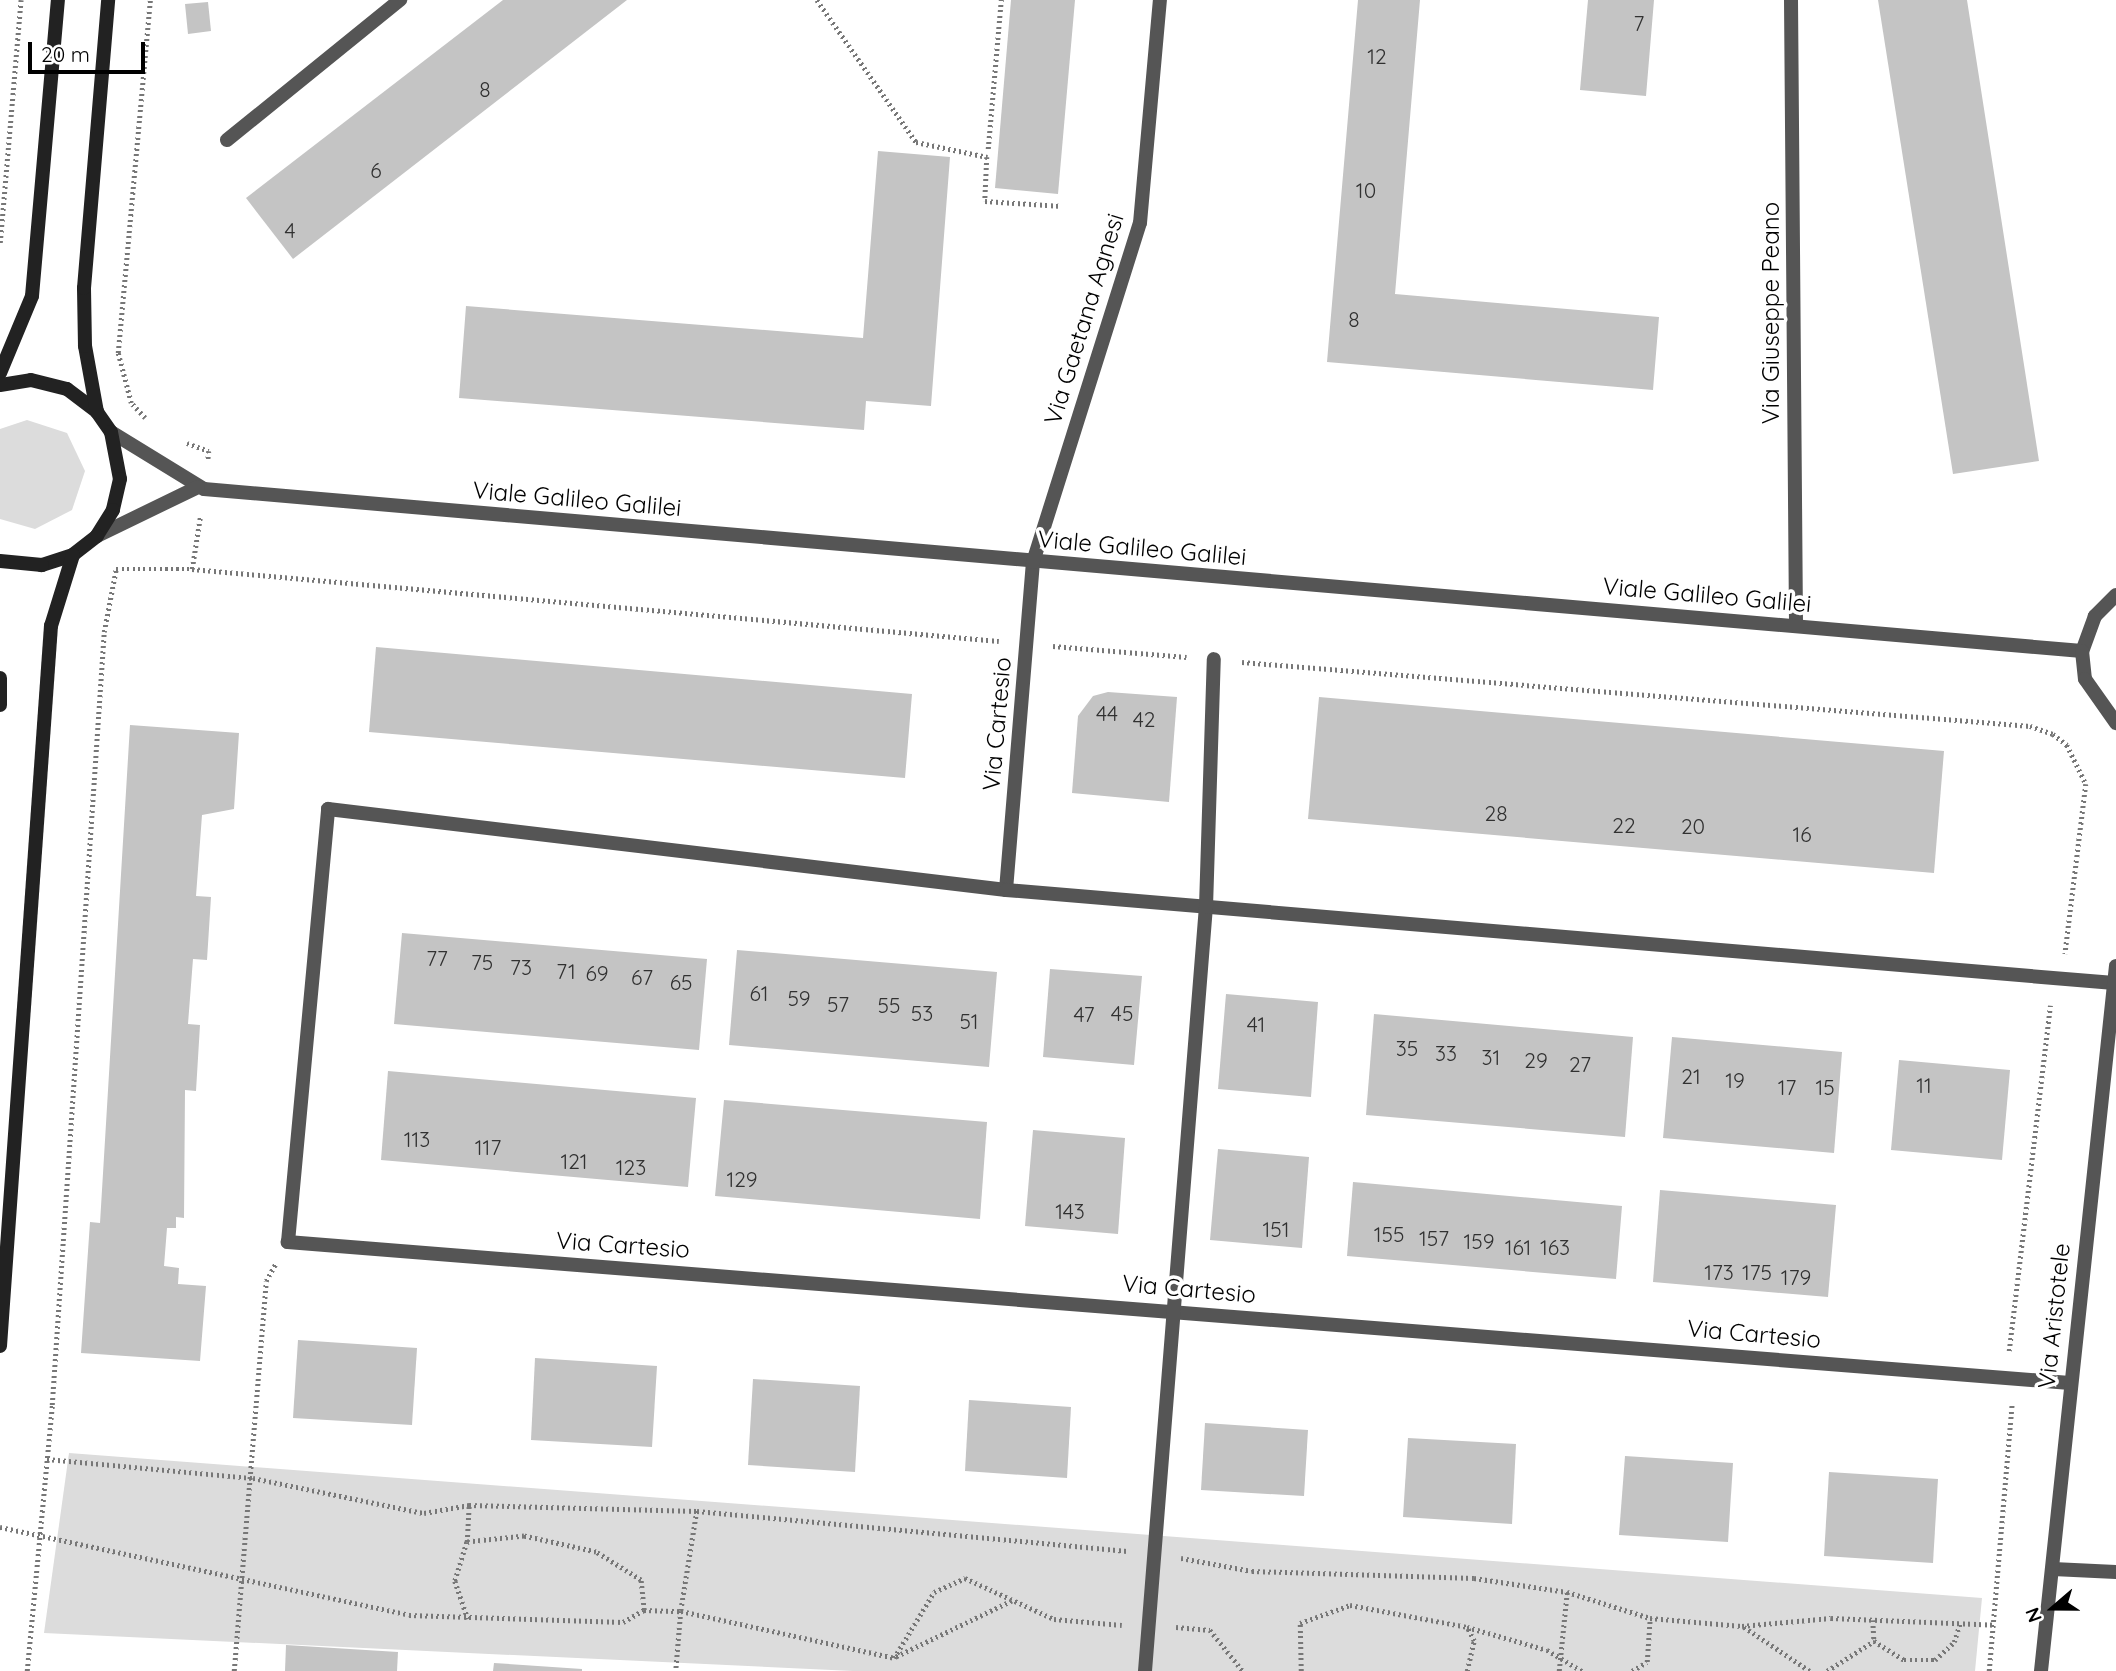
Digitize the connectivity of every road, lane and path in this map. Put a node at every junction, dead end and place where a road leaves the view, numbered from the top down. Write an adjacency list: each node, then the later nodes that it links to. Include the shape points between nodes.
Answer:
1 (22, 0): 13 (path)
2 (58, 0): 14 (street, via 32,296)
3 (108, 0): 16 (street, via 84,288 85,346)
4 (150, 0): 17 (path, via 118,353 131,403)
5 (400, 0): 10 (street)
6 (817, 0): 12 (path, via 916,142 987,157 985,201)
7 (1001, 0): 11 (path)
8 (1160, 0): 24 (street, Via Gaetana Agnesi, via 1140,223)
9 (1791, 0): 27 (street, Via Giuseppe Peano)
10 (227, 140)
11 (988, 149)
12 (1062, 206)
13 (0, 243)
14 (0, 373)
15 (0, 385): 16 (street, via 30,380 67,389)
16 (97, 412): 18 (street)
17 (153, 427)
18 (111, 432): 20 (street); 21 (street, via 121,479 113,510)
19 (172, 439): 20 (path, via 209,451)
20 (201, 488): 21 (street); 24 (street, Viale Galileo Galilei); 25 (path)
21 (97, 536): 22 (street)
22 (73, 555): 23 (street, via 42,565); 39 (street, via 51,626)
23 (0, 561)
24 (1033, 562): 27 (street, Viale Galileo Galilei); 33 (street, Via Cartesio)
25 (192, 569)
26 (2116, 595): 28 (street, via 2095,615)
27 (1796, 626): 28 (street, Viale Galileo Galilei)
28 (2082, 651): 32 (street, via 2084,679)
29 (1214, 659): 34 (street)
30 (0, 678): 31 (street)
31 (0, 705)
32 (2116, 723)
33 (1006, 890): 34 (street); 37 (street, via 328,809)
34 (1206, 906): 36 (street); 38 (street)
35 (2116, 966): 36 (street, Via Aristotele)
36 (2114, 983): 40 (street, Via Aristotele)
37 (288, 1242): 38 (street, Via Cartesio); 42 (path, via 266,1281)
38 (1170, 1310): 40 (street, Via Cartesio); 47 (street)
39 (0, 1346)
40 (2070, 1383): 48 (street, Via Aristotele)
41 (47, 1459): 42 (path)
42 (253, 1478): 43 (path, via 424,1513); 50 (path)
43 (469, 1505): 44 (path); 46 (path)
44 (697, 1510): 47 (path); 53 (path)
45 (0, 1527): 50 (path)
46 (467, 1542): 52 (path, via 524,1536 596,1552 641,1580); 54 (path, via 455,1581)
47 (1154, 1553): 51 (path, via 1252,1571 1474,1578); 66 (street)
48 (2053, 1569): 49 (street); 74 (street, Via Aristotele)
49 (2116, 1572)
50 (242, 1575): 54 (path, via 409,1615); 64 (path)
51 (1567, 1592): 55 (path); 62 (path)
52 (643, 1610): 53 (path); 54 (path, via 623,1622)
53 (681, 1611): 63 (path); 65 (path)
54 (468, 1619)
55 (1650, 1619): 59 (path); 71 (path, via 1647,1662)
56 (1873, 1620): 57 (path); 59 (path); 61 (path)
57 (1960, 1624): 58 (path); 61 (path, via 1954,1642 1935,1660 1904,1660)
58 (1995, 1625)
59 (1742, 1626): 72 (path, via 1770,1638)
60 (1467, 1627): 62 (path); 67 (path, via 1360,1605 1335,1610 1300,1623); 68 (path, via 1474,1641)
61 (1874, 1641): 73 (path)
62 (1561, 1656): 69 (path); 70 (path)
63 (894, 1658): 63 (path, via 970,1619 1012,1601 979,1582 950,1582 934,1592)
64 (234, 1671)
65 (676, 1671)
66 (1145, 1671)
67 (1301, 1671)
68 (1467, 1671)
69 (1559, 1671)
70 (1582, 1671)
71 (1632, 1671)
72 (1810, 1671)
73 (1827, 1671)
74 (2041, 1671)

